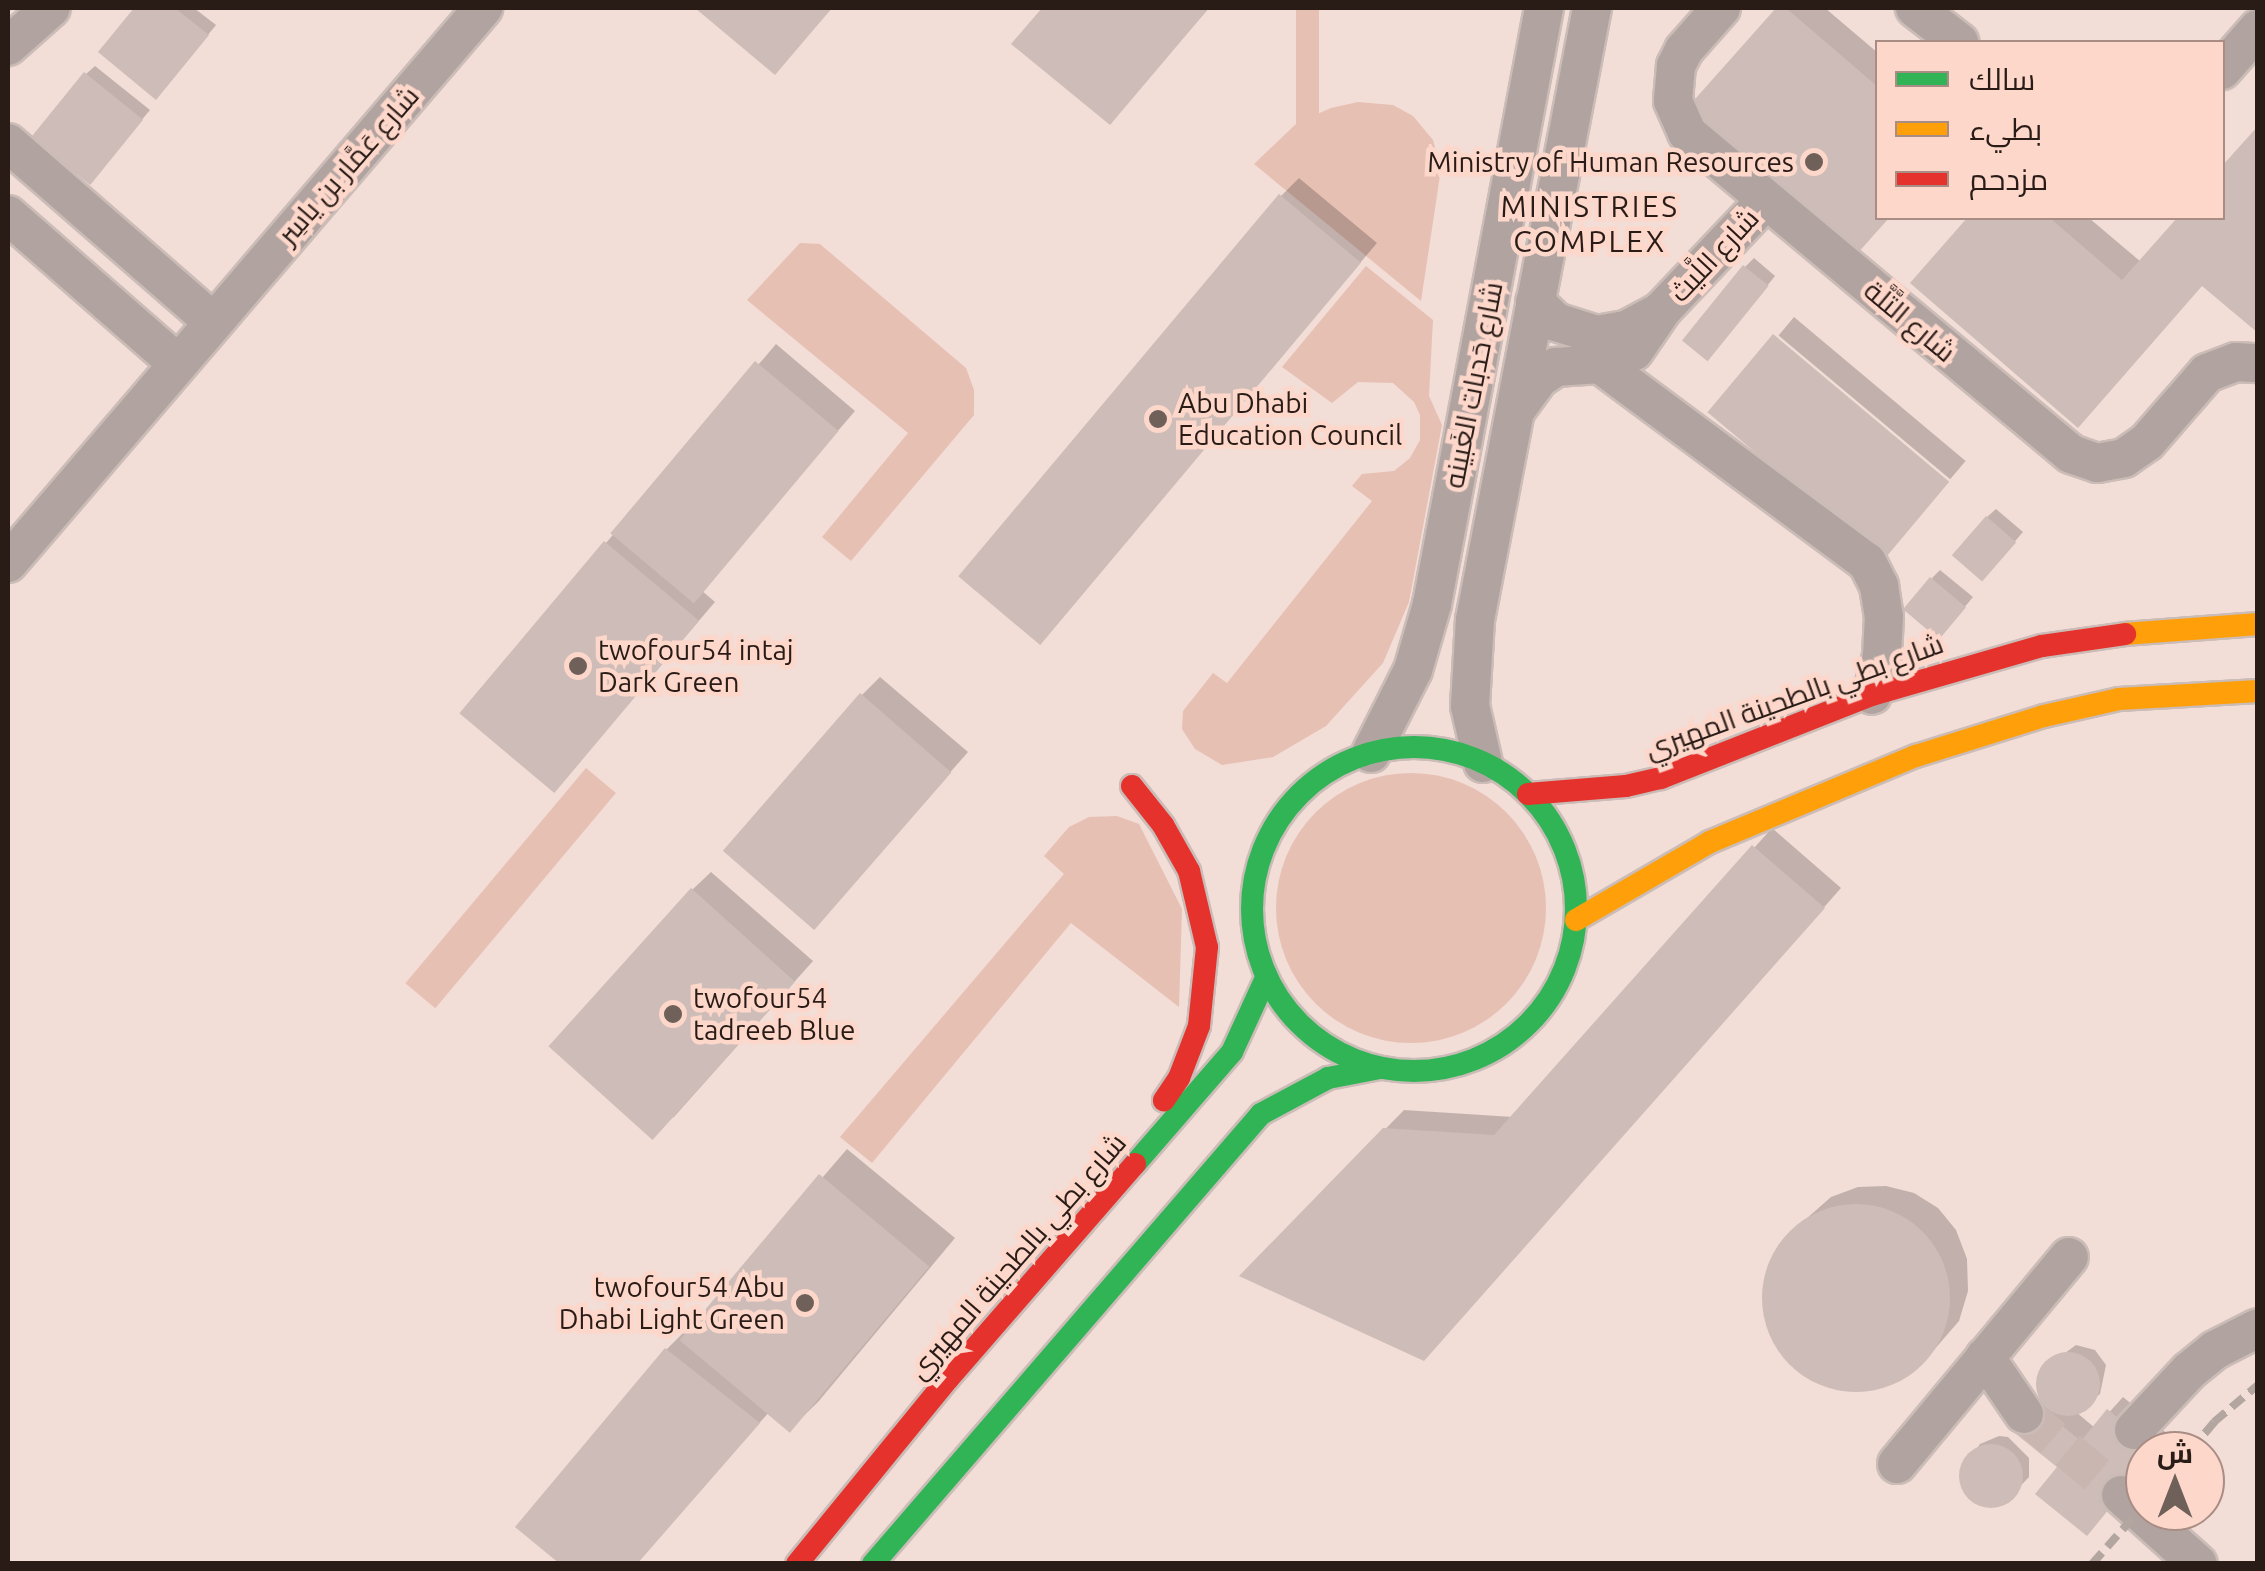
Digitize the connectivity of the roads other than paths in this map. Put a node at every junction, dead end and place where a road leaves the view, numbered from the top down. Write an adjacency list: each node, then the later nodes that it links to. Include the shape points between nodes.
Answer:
1 (51, 8): 9 (street)
2 (484, 8): 18 (street, شارع عَمَّار بن ياسِر)
3 (1544, 8): 27 (street, شارع حَدبات الغَبينه, via 1423,641)
4 (1592, 8): 16 (street, شارع حَدبات الغَبينه)
5 (1721, 8): 14 (street, شارع التَّلَّة, via 1684,50 1674,101 1687,133)
6 (1914, 8): 8 (street)
7 (2258, 29): 10 (street)
8 (1956, 40)
9 (8, 46)
10 (2225, 67)
11 (8, 143): 12 (street)
12 (44, 178): 13 (street, via 24,179); 18 (street)
13 (8, 200)
14 (1765, 200): 17 (street, شارع اللَّيث); 21 (street, شارع التَّلَّة, via 2083,460 2111,462 2137,452 2207,373 2236,362)
15 (8, 215): 19 (street)
16 (1536, 302): 17 (street, شارع اللَّيث, via 1556,322 1598,335 1626,330); 22 (street, شارع حَدبات الغَبينه)
17 (1662, 310): 20 (street, شارع اللَّيث, via 1634,351)
18 (213, 322): 19 (street, شارع عَمَّار بن ياسِر)
19 (178, 364): 23 (street, شارع عَمَّار بن ياسِر)
20 (1600, 364): 22 (street, شارع اللَّيث, via 1546,372); 26 (street, via 1867,562 1884,616)
21 (2258, 364)
22 (1515, 412): 28 (street, شارع حَدبات الغَبينه, via 1468,678)
23 (8, 563)
24 (2258, 624): 26 (street, شارع بطي بالطحينة المهيري, via 2042,646)
25 (2258, 691): 31 (street, via 2119,699 1916,756 1710,842)
26 (1872, 695): 30 (street, شارع بطي بالطحينة المهيري, via 1662,778)
27 (1371, 753): 28 (street, via 1428,748); 32 (street, via 1306,788 1266,841 1256,868 1251,924)
28 (1482, 762): 30 (street)
29 (1132, 786): 34 (street, via 1189,871 1204,921 1208,974 1199,1026 1179,1078)
30 (1528, 794): 31 (street, via 1570,865)
31 (1576, 920): 33 (street, via 1563,974 1512,1039 1449,1067)
32 (1266, 978): 33 (street, via 1312,1036); 34 (street, شارع بطي بالطحينة المهيري, via 1232,1052)
33 (1380, 1068): 43 (street, via 1328,1078 1261,1114)
34 (1099, 1206): 42 (street, شارع بطي بالطحينة المهيري)
35 (2069, 1257): 37 (street)
36 (2258, 1328): 39 (street, via 2189,1371)
37 (1984, 1357): 38 (street); 40 (street)
38 (2024, 1414)
39 (2134, 1430)
40 (1896, 1464)
41 (2121, 1495): 44 (street)
42 (796, 1564)
43 (873, 1564)
44 (2198, 1564)

